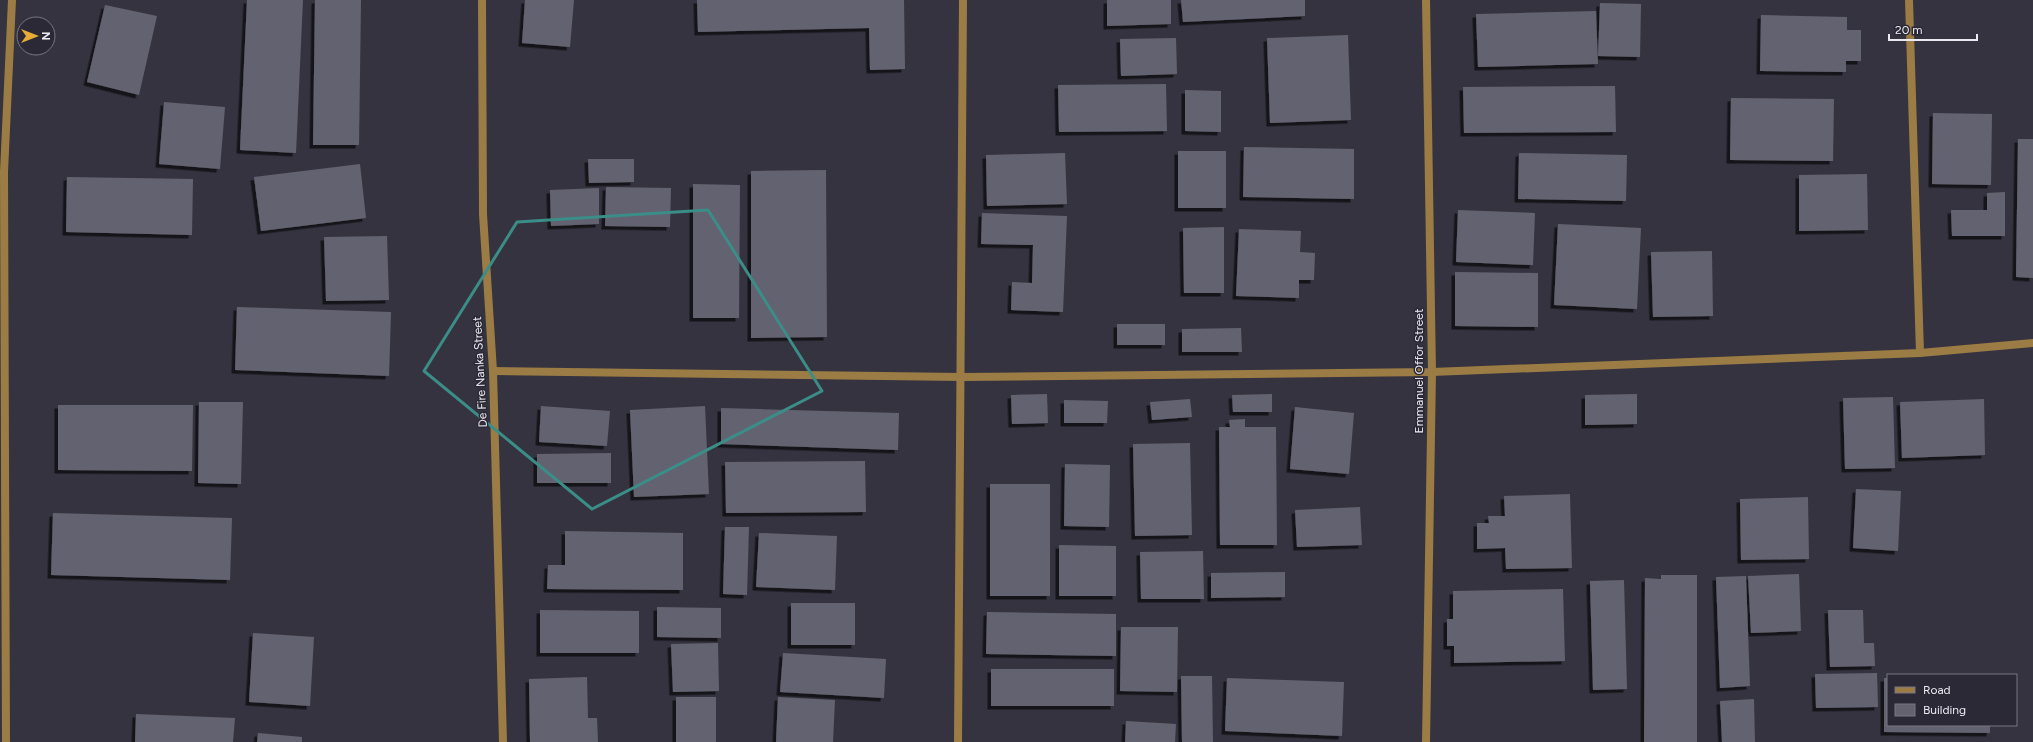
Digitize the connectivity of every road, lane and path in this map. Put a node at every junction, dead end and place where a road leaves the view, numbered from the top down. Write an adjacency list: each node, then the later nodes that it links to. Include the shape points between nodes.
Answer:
1 (12, 0): 11 (street, via 4,172)
2 (482, 0): 8 (street, De Fire Nanka Street, via 483,214)
3 (963, 0): 10 (street)
4 (1426, 0): 9 (street, Emmanuel Offor Street)
5 (1909, 0): 7 (street)
6 (2033, 343): 7 (street)
7 (1920, 353): 9 (street)
8 (493, 371): 10 (street); 12 (street, De Fire Nanka Street)
9 (1432, 372): 10 (street); 14 (street, Emmanuel Offor Street)
10 (962, 378): 13 (street)
11 (6, 742)
12 (503, 742)
13 (958, 742)
14 (1426, 742)

